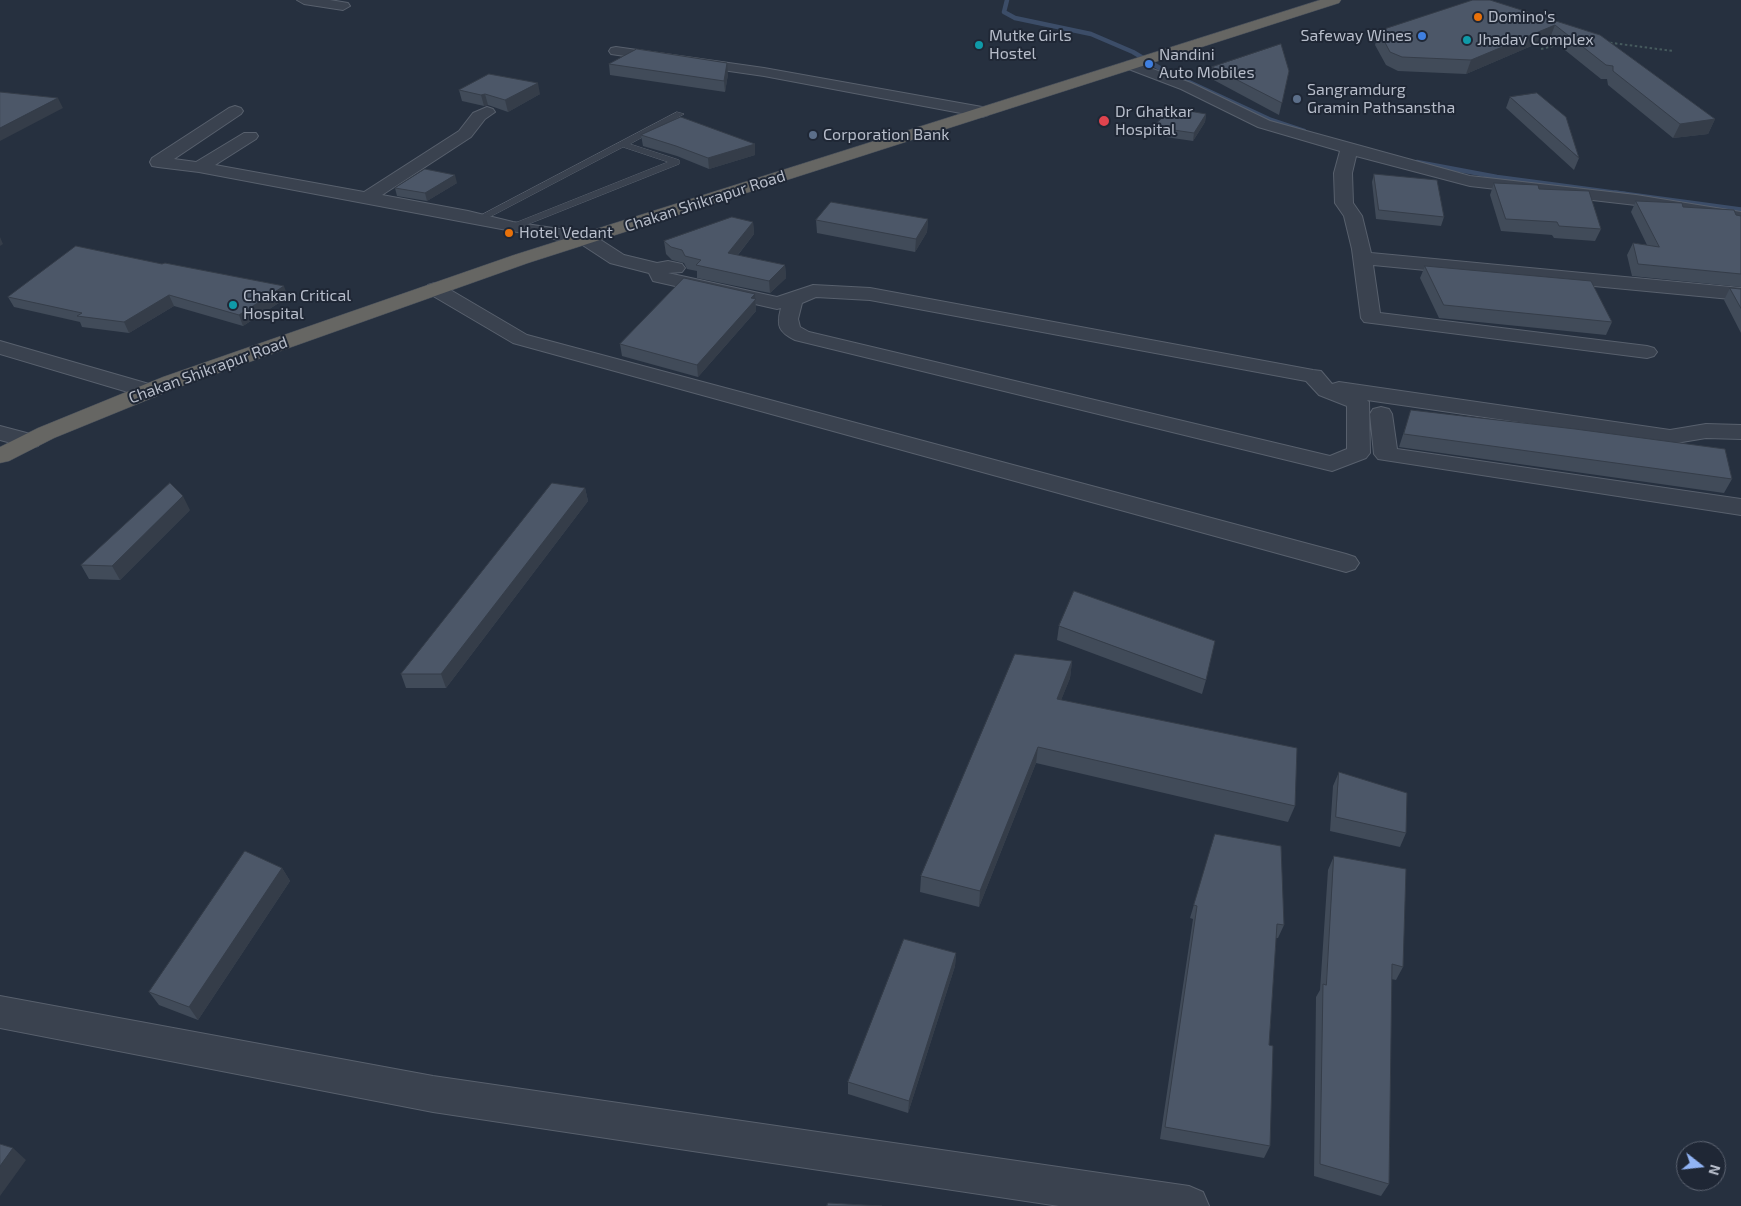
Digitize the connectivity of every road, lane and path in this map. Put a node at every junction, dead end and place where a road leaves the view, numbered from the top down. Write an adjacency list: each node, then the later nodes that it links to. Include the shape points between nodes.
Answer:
1 (304, 0): 3 (street)
2 (1334, 0): 9 (highway, Chakan Shikrapur Road)
3 (342, 6)
4 (1604, 42): 8 (path)
5 (1568, 43): 6 (path)
6 (1541, 49)
7 (616, 50): 12 (street, via 764,72)
8 (1673, 52)
9 (1141, 61): 12 (highway, Chakan Shikrapur Road); 16 (street, via 1264,124)
10 (235, 111): 17 (street, via 158,162)
11 (487, 112): 18 (street, via 479,116 465,134)
12 (982, 112): 22 (highway, Chakan Shikrapur Road)
13 (680, 114): 15 (lane)
14 (250, 136): 17 (street)
15 (623, 144): 20 (lane); 21 (lane, via 676,162)
16 (1350, 149): 19 (street, via 1470,181 1636,200); 23 (street, via 1343,173 1344,203 1353,216)
17 (199, 167): 18 (street)
18 (366, 198): 20 (street)
19 (1741, 217)
20 (479, 219): 21 (street)
21 (513, 227): 22 (street)
22 (586, 239): 24 (highway, Chakan Shikrapur Road); 26 (street, via 617,259 657,269 660,277 777,303)
23 (1363, 258): 25 (street); 28 (street, via 1371,318)
24 (435, 289): 30 (highway, Chakan Shikrapur Road); 37 (street, via 520,339)
25 (1741, 294)
26 (793, 300): 29 (street, via 813,292 870,294 1313,376); 29 (street, via 788,319 791,330 802,336 1332,464 1358,453 1358,402)
27 (0, 348): 30 (street)
28 (1647, 352)
29 (1319, 386): 33 (street, via 1670,437 1706,431)
30 (148, 392): 34 (highway, Chakan Shikrapur Road)
31 (1381, 414): 36 (street, via 1386,454)
32 (0, 432): 34 (street)
33 (1741, 432)
34 (30, 441): 35 (highway, Chakan Shikrapur Road)
35 (0, 456)
36 (1741, 507)
37 (1346, 563)
38 (0, 1012): 39 (street, via 432,1094)
39 (1189, 1206)

